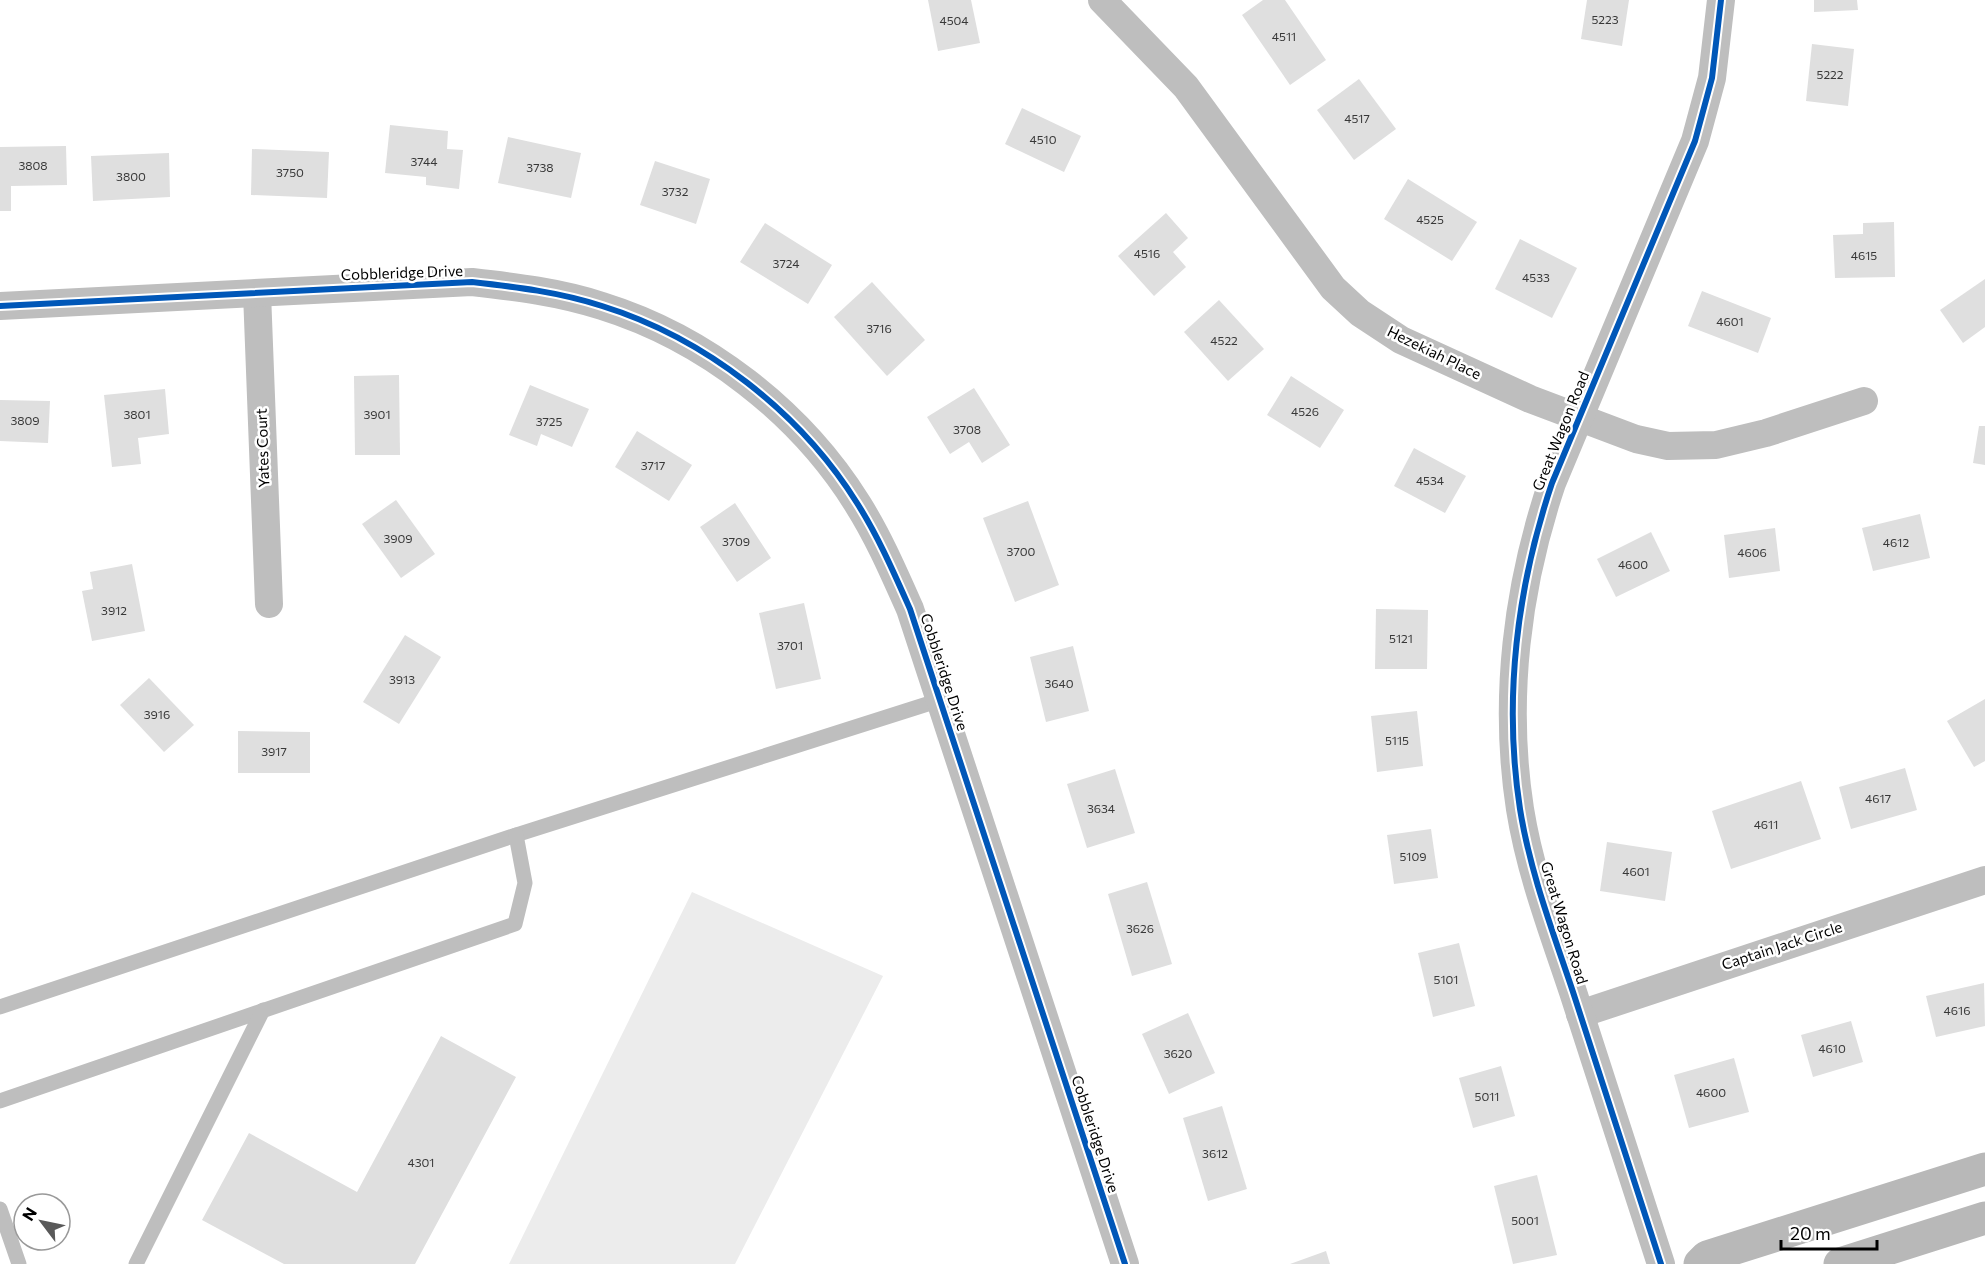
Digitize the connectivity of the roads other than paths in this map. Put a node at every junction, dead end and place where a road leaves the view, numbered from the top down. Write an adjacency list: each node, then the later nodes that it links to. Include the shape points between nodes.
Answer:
1 (1102, 0): 6 (street, Hezekiah Place, via 1186,87 1302,248 1333,288 1360,313 1401,340)
2 (1721, 0): 6 (street, Great Wagon Road, via 1712,78 1695,141)
3 (257, 292): 4 (street, Cobbleridge Drive); 7 (street, Yates Court); 8 (street, Cobbleridge Drive, via 449,283 538,290 602,306 656,327 715,360 793,423 856,501 910,609)
4 (0, 306)
5 (1864, 401): 6 (street, Hezekiah Place, via 1766,433 1691,447 1636,439)
6 (1579, 417): 13 (street, Great Wagon Road, via 1543,510 1523,592 1514,669 1513,736 1520,810 1536,881)
7 (269, 604)
8 (940, 700): 9 (lane); 20 (street, Cobbleridge Drive)
9 (516, 835): 11 (lane); 12 (lane, via 525,883 515,924)
10 (1985, 880): 13 (street, Captain Jack Circle)
11 (0, 1007)
12 (263, 1010): 14 (lane); 19 (lane)
13 (1580, 1014): 21 (street, Great Wagon Road)
14 (0, 1101)
15 (1985, 1169): 22 (street, via 1707,1257)
16 (0, 1209): 18 (lane)
17 (1985, 1218): 23 (street)
18 (19, 1264)
19 (136, 1264)
20 (1125, 1264)
21 (1661, 1264)
22 (1700, 1264)
23 (1840, 1264)

